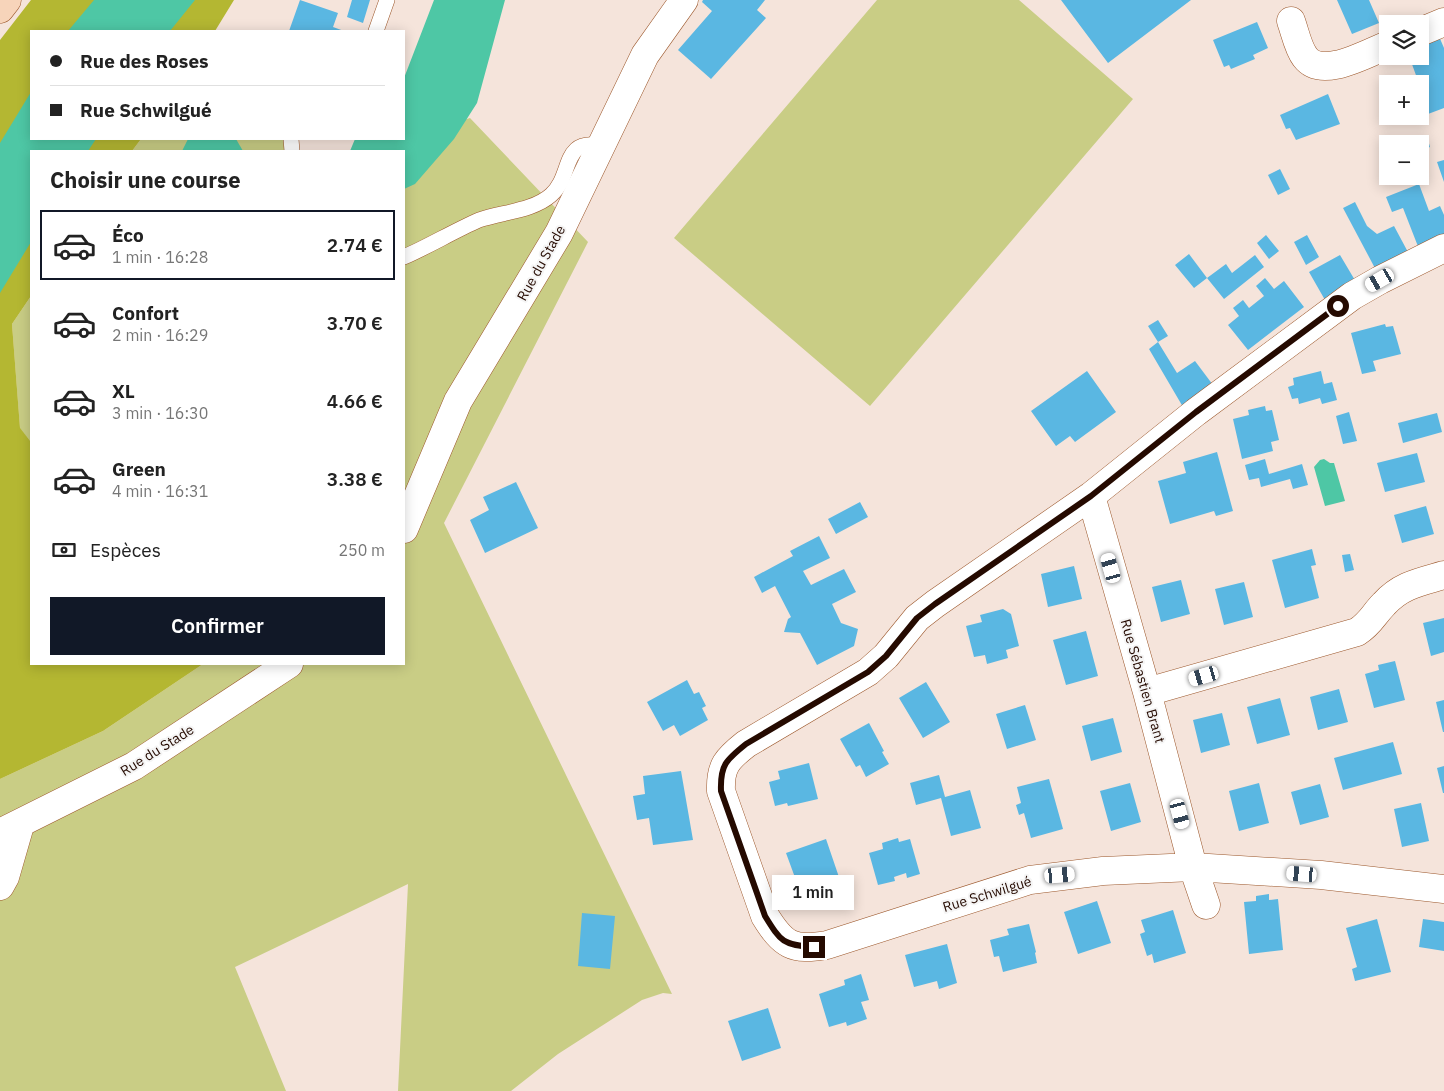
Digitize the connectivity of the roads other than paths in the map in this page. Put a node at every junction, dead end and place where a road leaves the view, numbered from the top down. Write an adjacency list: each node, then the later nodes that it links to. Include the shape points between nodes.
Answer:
1 (7, 0): 4 (street)
2 (387, 0): 8 (lane)
3 (684, 0): 10 (street, Rue du Stade, via 645,55)
4 (0, 9)
5 (1291, 21): 9 (street, via 1304,56 1312,64 1337,65)
6 (1444, 22): 7 (street)
7 (1429, 28)
8 (376, 30)
9 (1379, 49)
10 (601, 146): 12 (lane, via 584,144 576,148 551,196 480,220); 14 (street, Rue du Stade, via 559,233 458,401)
11 (1444, 248): 13 (street, via 1352,296 1196,412)
12 (405, 257)
13 (1091, 496): 17 (street, Rue Sébastien Brant); 19 (street, Rue Schwilgué, via 917,618 886,656 868,672 746,744 728,759 720,775 721,791 765,916 785,943 814,947 827,945 1030,880 1103,871)
14 (405, 527)
15 (1444, 575): 17 (street, via 1404,586 1384,604 1369,624 1357,632)
16 (287, 665): 18 (street, Rue du Stade, via 134,766)
17 (1147, 692): 19 (street, Rue Sébastien Brant)
18 (10, 829): 20 (street, Rue du Stade, via 5,877)
19 (1193, 866): 21 (street, Rue Schwilgué, via 1321,875); 22 (street, Rue Sébastien Brant)
20 (0, 886)
21 (1444, 889)
22 (1206, 905)

